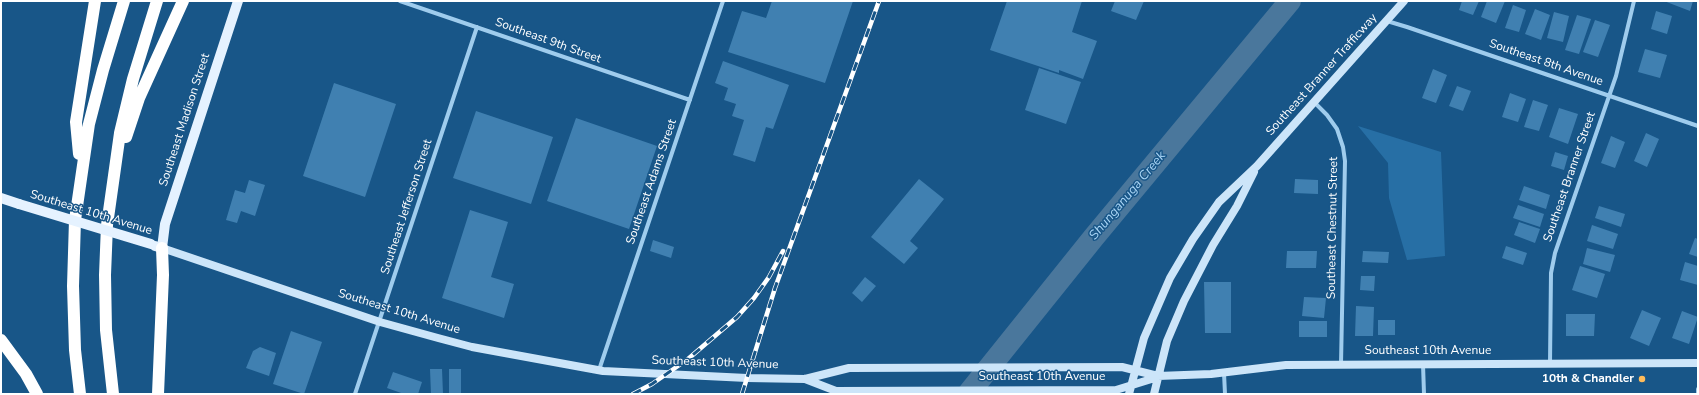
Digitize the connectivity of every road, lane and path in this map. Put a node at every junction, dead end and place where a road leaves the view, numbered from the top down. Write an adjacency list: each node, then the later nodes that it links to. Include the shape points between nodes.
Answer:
1 (95, 1): 17 (highway, via 76,122)
2 (124, 1): 17 (highway, via 96,95)
3 (157, 1): 18 (highway, via 133,79)
4 (183, 1): 18 (highway, via 139,98)
5 (238, 1): 20 (main road, Southeast Madison Street)
6 (400, 1): 11 (street, Southeast 9th Street)
7 (723, 1): 13 (street, Southeast Adams Street)
8 (1404, 1): 10 (main road, Southeast Branner Trafficway)
9 (1634, 1): 12 (street, Southeast Branner Street)
10 (1386, 21): 12 (street, Southeast 8th Avenue); 14 (main road, Southeast Branner Trafficway)
11 (478, 27): 13 (street, Southeast 9th Street); 21 (street, Southeast Jefferson Street)
12 (1609, 96): 15 (street, Southeast 8th Avenue); 23 (street, Southeast Branner Street, via 1555,253 1551,273)
13 (690, 100): 27 (street, Southeast Adams Street)
14 (1314, 102): 16 (main road, Southeast Branner Trafficway); 25 (street, Southeast Chestnut Street, via 1337,129 1345,161)
15 (1698, 126)
16 (1257, 166): 28 (main road, Southeast Branner Trafficway, via 1219,202 1181,258 1144,338); 30 (main road, Southeast Branner Trafficway, via 1192,283 1167,341)
17 (80, 179): 35 (highway, via 75,220 73,286 75,350)
18 (112, 182): 36 (highway, via 105,276 106,330)
19 (1, 198): 20 (main road, Southeast 10th Avenue, bridge)
20 (156, 246): 21 (main road, Southeast 10th Avenue); 37 (highway, via 163,276)
21 (380, 322): 27 (main road, Southeast 10th Avenue, via 472,347); 38 (street, Southeast Jefferson Street)
22 (1, 340): 34 (highway)
23 (1550, 363): 24 (main road, Southeast 10th Avenue); 26 (main road, Southeast 10th Avenue)
24 (1698, 363)
25 (1341, 364): 26 (main road, Southeast 10th Avenue); 29 (main road, Southeast 10th Avenue, via 1286,365)
26 (1423, 364): 42 (street)
27 (599, 370): 31 (main road, Southeast 10th Avenue, via 665,375)
28 (1135, 370): 30 (main road, Southeast 10th Avenue); 31 (main road, Southeast 10th Avenue, via 1122,367 849,368); 32 (main road, Southeast Branner Trafficway)
29 (1224, 372): 30 (main road, Southeast 10th Avenue); 41 (street)
30 (1158, 376): 32 (main road, Southeast 10th Avenue); 40 (main road, Southeast Branner Trafficway)
31 (805, 379): 32 (main road, Southeast 10th Avenue, via 836,391 1116,390)
32 (1131, 385): 39 (main road, Southeast Branner Trafficway)
33 (1698, 389): 43 (street)
34 (38, 394)
35 (80, 394)
36 (112, 394)
37 (158, 394)
38 (355, 394)
39 (1128, 394)
40 (1154, 394)
41 (1225, 394)
42 (1424, 394)
43 (1698, 394)

